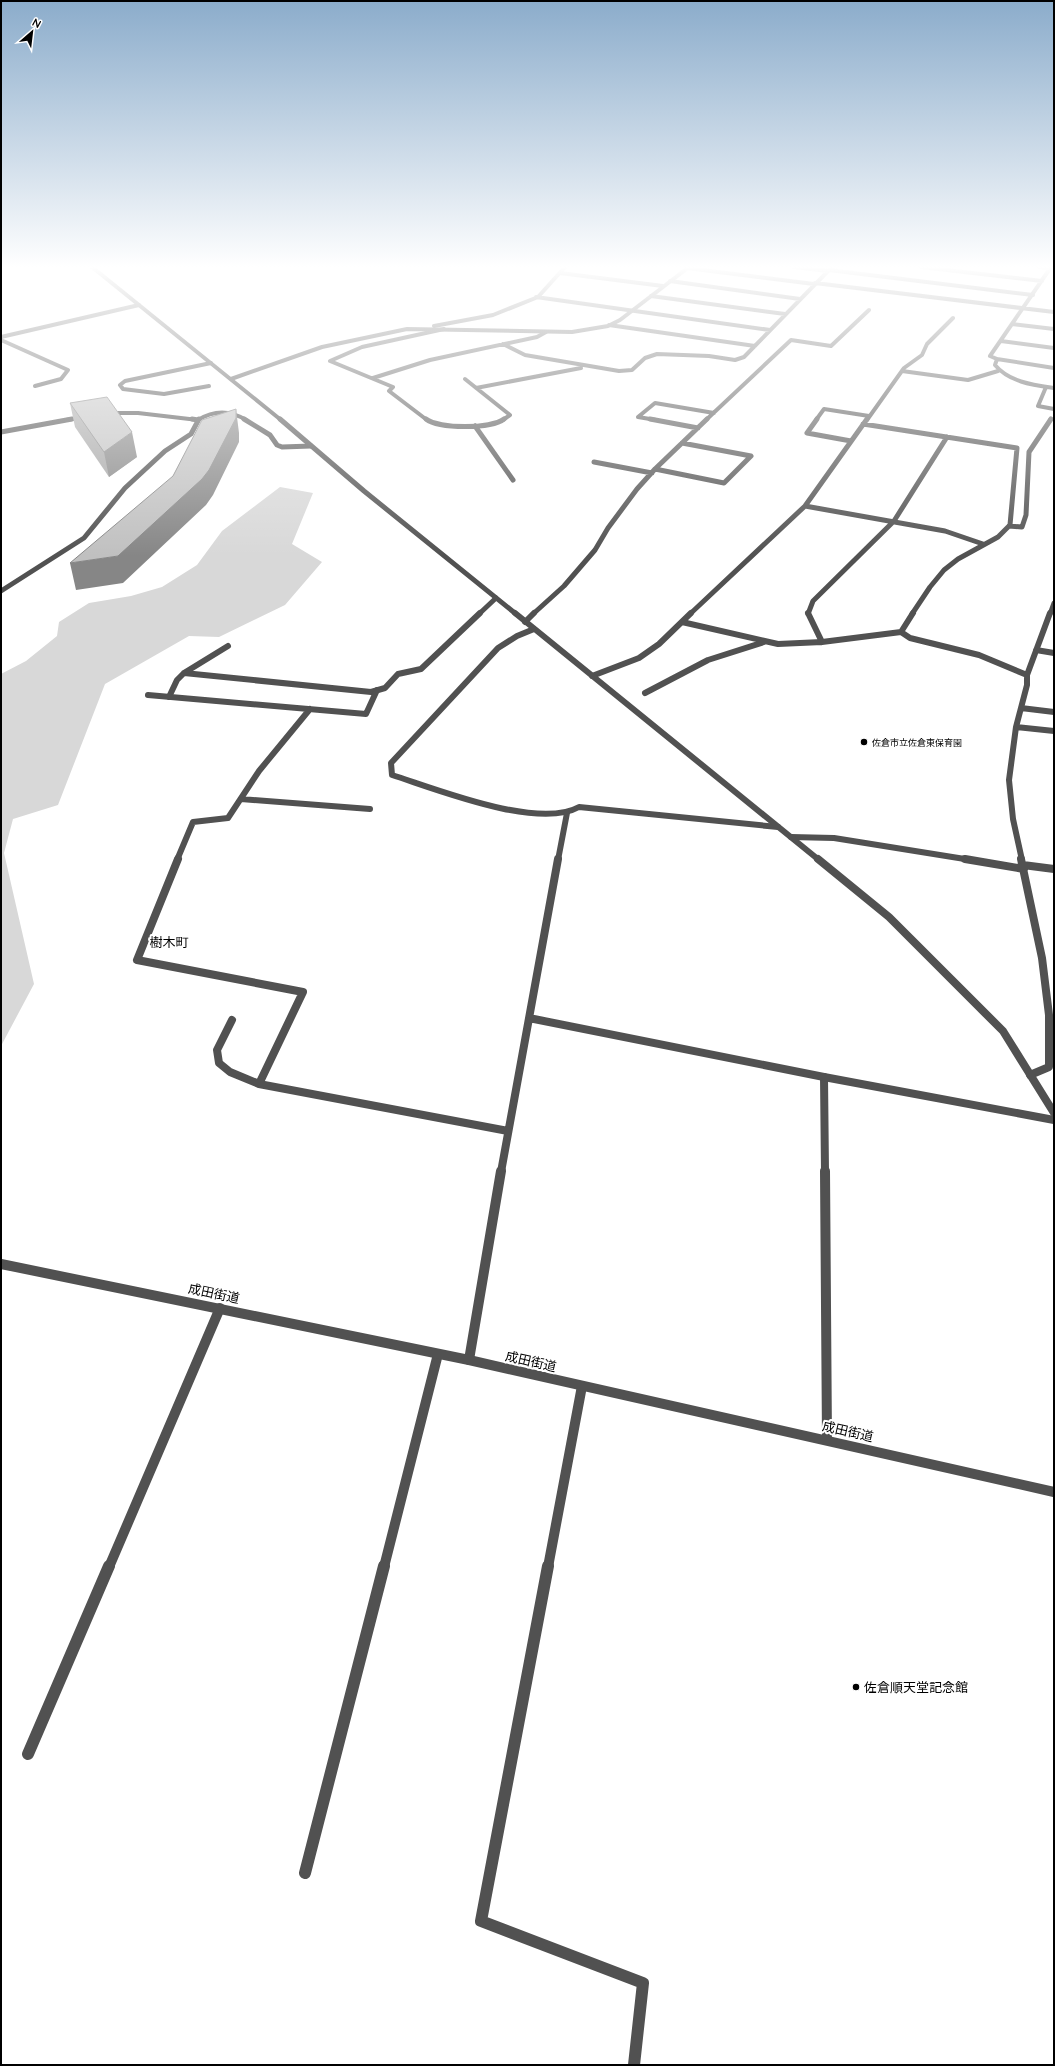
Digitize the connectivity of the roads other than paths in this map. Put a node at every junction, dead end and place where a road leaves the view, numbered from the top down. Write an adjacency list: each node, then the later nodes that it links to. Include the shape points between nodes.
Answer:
1 (54, 363): 20 (street, via 68,370 61,379)
2 (209, 363): 21 (street, via 125,381 120,385 123,389 164,394)
3 (211, 363): 18 (street)
4 (276, 363): 18 (street)
5 (336, 363): 17 (street)
6 (419, 363): 17 (street)
7 (568, 363): 13 (street)
8 (639, 363): 13 (street, via 632,370 619,371)
9 (766, 363): 26 (street)
10 (911, 363): 15 (street)
11 (995, 363): 16 (street)
12 (1025, 363): 14 (street)
13 (587, 367): 23 (street)
14 (1054, 368)
15 (902, 371): 16 (street, via 968,380); 29 (street)
16 (998, 371): 22 (street, via 1029,385)
17 (373, 378): 33 (street, via 393,387 389,391 431,423)
18 (231, 379): 39 (street)
19 (464, 379): 23 (street)
20 (34, 386)
21 (209, 386)
22 (1046, 387): 24 (street); 25 (street, via 1038,406)
23 (476, 388): 33 (street, via 510,415 499,423)
24 (1054, 388)
25 (1054, 409)
26 (714, 413): 34 (street); 34 (street, via 655,403 638,417)
27 (100, 415): 31 (street, via 138,413)
28 (92, 416): 35 (street)
29 (869, 416): 32 (street); 37 (street, via 824,409 807,433)
30 (1052, 419): 45 (street, via 1029,452 1026,515 1022,527)
31 (198, 420): 39 (street, via 206,415 218,413 234,414 270,435 276,445); 47 (street, via 191,434 165,451 125,488 84,538)
32 (863, 424): 36 (street); 37 (street)
33 (475, 426): 42 (street)
34 (698, 428): 38 (street)
35 (1, 432)
36 (946, 437): 44 (street); 45 (street, via 1016,448)
37 (851, 441): 43 (street)
38 (682, 443): 41 (street); 41 (street, via 751,456 724,483)
39 (311, 446): 48 (street)
40 (594, 462): 41 (street)
41 (653, 471): 50 (street, via 564,586)
42 (513, 480)
43 (805, 506): 44 (street); 51 (street)
44 (894, 521): 46 (street, via 945,531); 55 (street, via 814,601 808,614)
45 (1009, 526): 46 (street, via 998,537)
46 (983, 544): 53 (street, via 942,572)
47 (1, 591)
48 (496, 598): 50 (street); 62 (street, via 421,669 398,674 385,688)
49 (1054, 603): 57 (street)
50 (525, 622): 52 (street)
51 (682, 622): 54 (street); 61 (street, via 660,644 639,658)
52 (534, 629): 61 (street); 73 (street, via 498,648 391,763 392,775 493,806)
53 (901, 632): 55 (street); 60 (street, via 910,638 979,654)
54 (764, 642): 55 (street); 63 (street, via 708,660)
55 (822, 642)
56 (228, 646): 59 (street)
57 (1036, 650): 58 (street); 60 (street)
58 (1054, 653)
59 (184, 673): 62 (street, via 371,692); 65 (street, via 177,680)
60 (1027, 675): 66 (street)
61 (592, 676): 74 (street)
62 (377, 690): 67 (street, via 366,714)
63 (645, 693)
64 (148, 695): 65 (street)
65 (169, 697): 67 (street)
66 (1022, 708): 68 (street); 69 (street)
67 (310, 709): 71 (street, via 259,771)
68 (1054, 712)
69 (1016, 727): 70 (street); 76 (street, via 1009,780 1013,818)
70 (1054, 731)
71 (241, 799): 72 (street); 82 (street, via 228,818 194,822 138,960 303,992)
72 (370, 809)
73 (567, 813): 74 (street, via 579,807); 78 (street)
74 (778, 827): 75 (street)
75 (791, 838): 76 (street, via 834,838); 80 (street, via 894,922 1003,1031)
76 (1023, 867): 77 (street); 80 (street, via 1042,958 1048,1015 1049,1066)
77 (1054, 869)
78 (529, 1018): 81 (street); 85 (street)
79 (232, 1020): 82 (street, via 217,1050 219,1063 230,1072)
80 (1030, 1075): 83 (street)
81 (824, 1077): 84 (street); 91 (street)
82 (259, 1084): 85 (street)
83 (1054, 1113)
84 (1054, 1120)
85 (508, 1131): 89 (street)
86 (1, 1264): 87 (street, 成田街道)
87 (220, 1308): 88 (street, 成田街道); 93 (street)
88 (438, 1354): 89 (street, 成田街道); 94 (street)
89 (469, 1360): 90 (street, 成田街道)
90 (582, 1386): 91 (street, 成田街道); 95 (street, via 481,1921 643,1983)
91 (827, 1440): 92 (street, 成田街道)
92 (1054, 1492)
93 (28, 1754)
94 (305, 1874)
95 (634, 2065)

